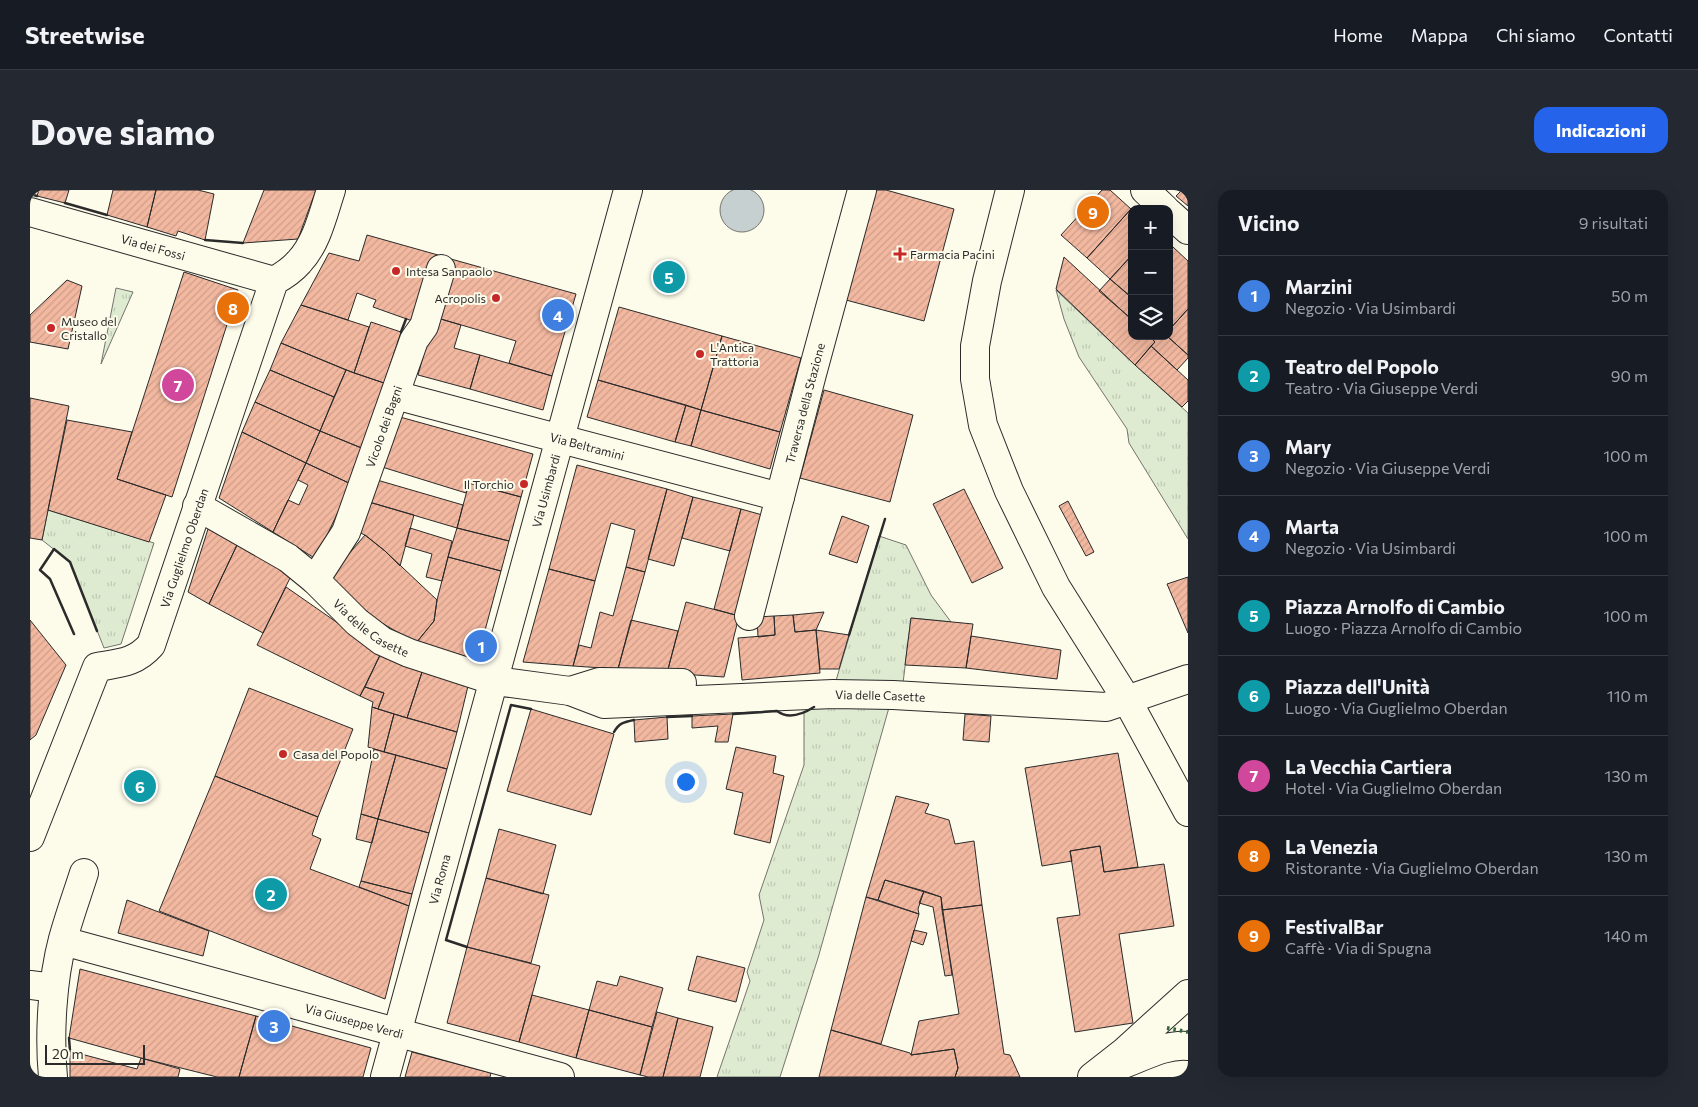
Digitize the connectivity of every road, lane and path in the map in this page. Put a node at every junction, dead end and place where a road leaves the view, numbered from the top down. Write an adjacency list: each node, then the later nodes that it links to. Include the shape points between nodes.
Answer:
1 (331, 190): 11 (street, via 316,234 299,262)
2 (628, 190): 13 (street, Via Usimbardi)
3 (862, 190): 14 (street, Traversa della Stazione)
4 (1010, 190): 22 (street, via 977,330 976,391 983,425 1009,492 1042,562)
5 (1145, 190): 6 (street)
6 (1161, 205)
7 (30, 212): 11 (street, Via dei Fossi)
8 (1173, 217): 9 (street)
9 (1188, 230)
10 (441, 269): 12 (street, Vicolo dei Bagni, via 424,326 414,340)
11 (274, 282): 15 (street, Via Guglielmo Oberdan)
12 (395, 395): 13 (street, Via Beltramini); 16 (street, Vicolo dei Bagni, via 346,532)
13 (560, 438): 14 (street, Via Beltramini); 19 (street, Via Usimbardi)
14 (780, 497): 17 (street, Traversa della Stazione)
15 (197, 506): 16 (street, Via delle Casette, via 288,558); 24 (street, Via Guglielmo Oberdan, via 151,645 130,661 96,667)
16 (315, 580): 19 (street, Via delle Casette, via 357,622 382,641)
17 (749, 616)
18 (1188, 679): 22 (street, Via delle Casette)
19 (494, 682): 21 (street, Via delle Casette); 29 (street, Via Roma)
20 (730, 684): 21 (street, Via delle Casette, via 599,682)
21 (570, 691): 22 (street, Via delle Casette, via 604,704 832,694 1098,707)
22 (1127, 700): 23 (street)
23 (1188, 812)
24 (30, 837)
25 (84, 873): 26 (street)
26 (63, 941): 27 (street); 29 (street, Via Giuseppe Verdi)
27 (42, 987): 32 (street)
28 (1188, 994): 31 (street)
29 (397, 1033): 33 (street, Via Roma); 34 (street, Via Giuseppe Verdi)
30 (1188, 1046): 31 (street, via 1164,1048)
31 (1096, 1074)
32 (53, 1077)
33 (385, 1077)
34 (560, 1077)

